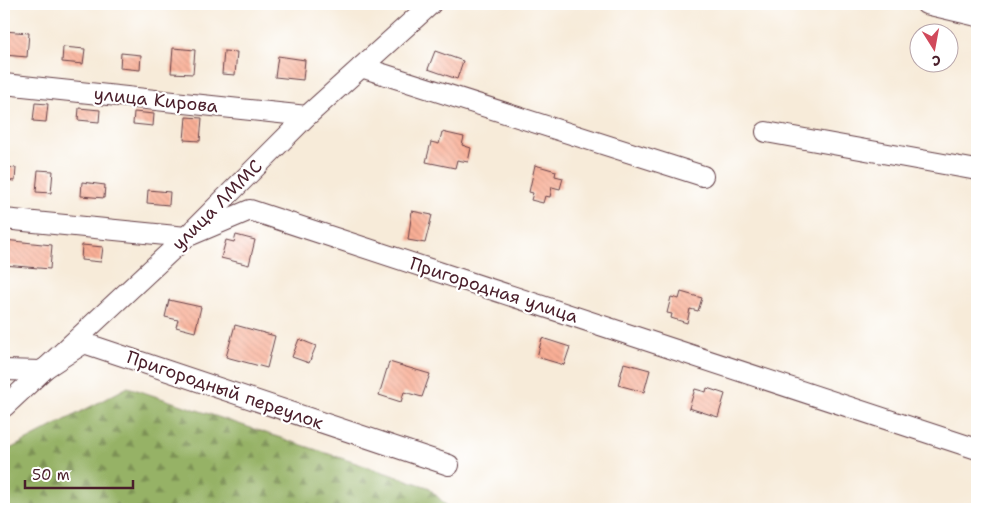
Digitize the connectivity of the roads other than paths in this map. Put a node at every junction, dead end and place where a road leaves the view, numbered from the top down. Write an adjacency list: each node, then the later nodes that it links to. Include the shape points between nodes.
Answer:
1 (431, 4): 4 (street, улица ЛММС)
2 (926, 4): 3 (street)
3 (977, 16)
4 (361, 67): 6 (street, улица ЛММС); 9 (street)
5 (4, 84): 6 (street, улица Кирова)
6 (307, 116): 11 (street, улица ЛММС)
7 (766, 132): 8 (street)
8 (977, 170)
9 (704, 176)
10 (4, 219): 11 (street, Пригородная улица)
11 (186, 237): 13 (street, улица ЛММС); 15 (street, Пригородная улица, via 250,210)
12 (4, 370): 13 (street)
13 (41, 371): 14 (street, улица ЛММС); 16 (street, Пригородный переулок, via 84,343)
14 (4, 407)
15 (977, 449)
16 (449, 465)

